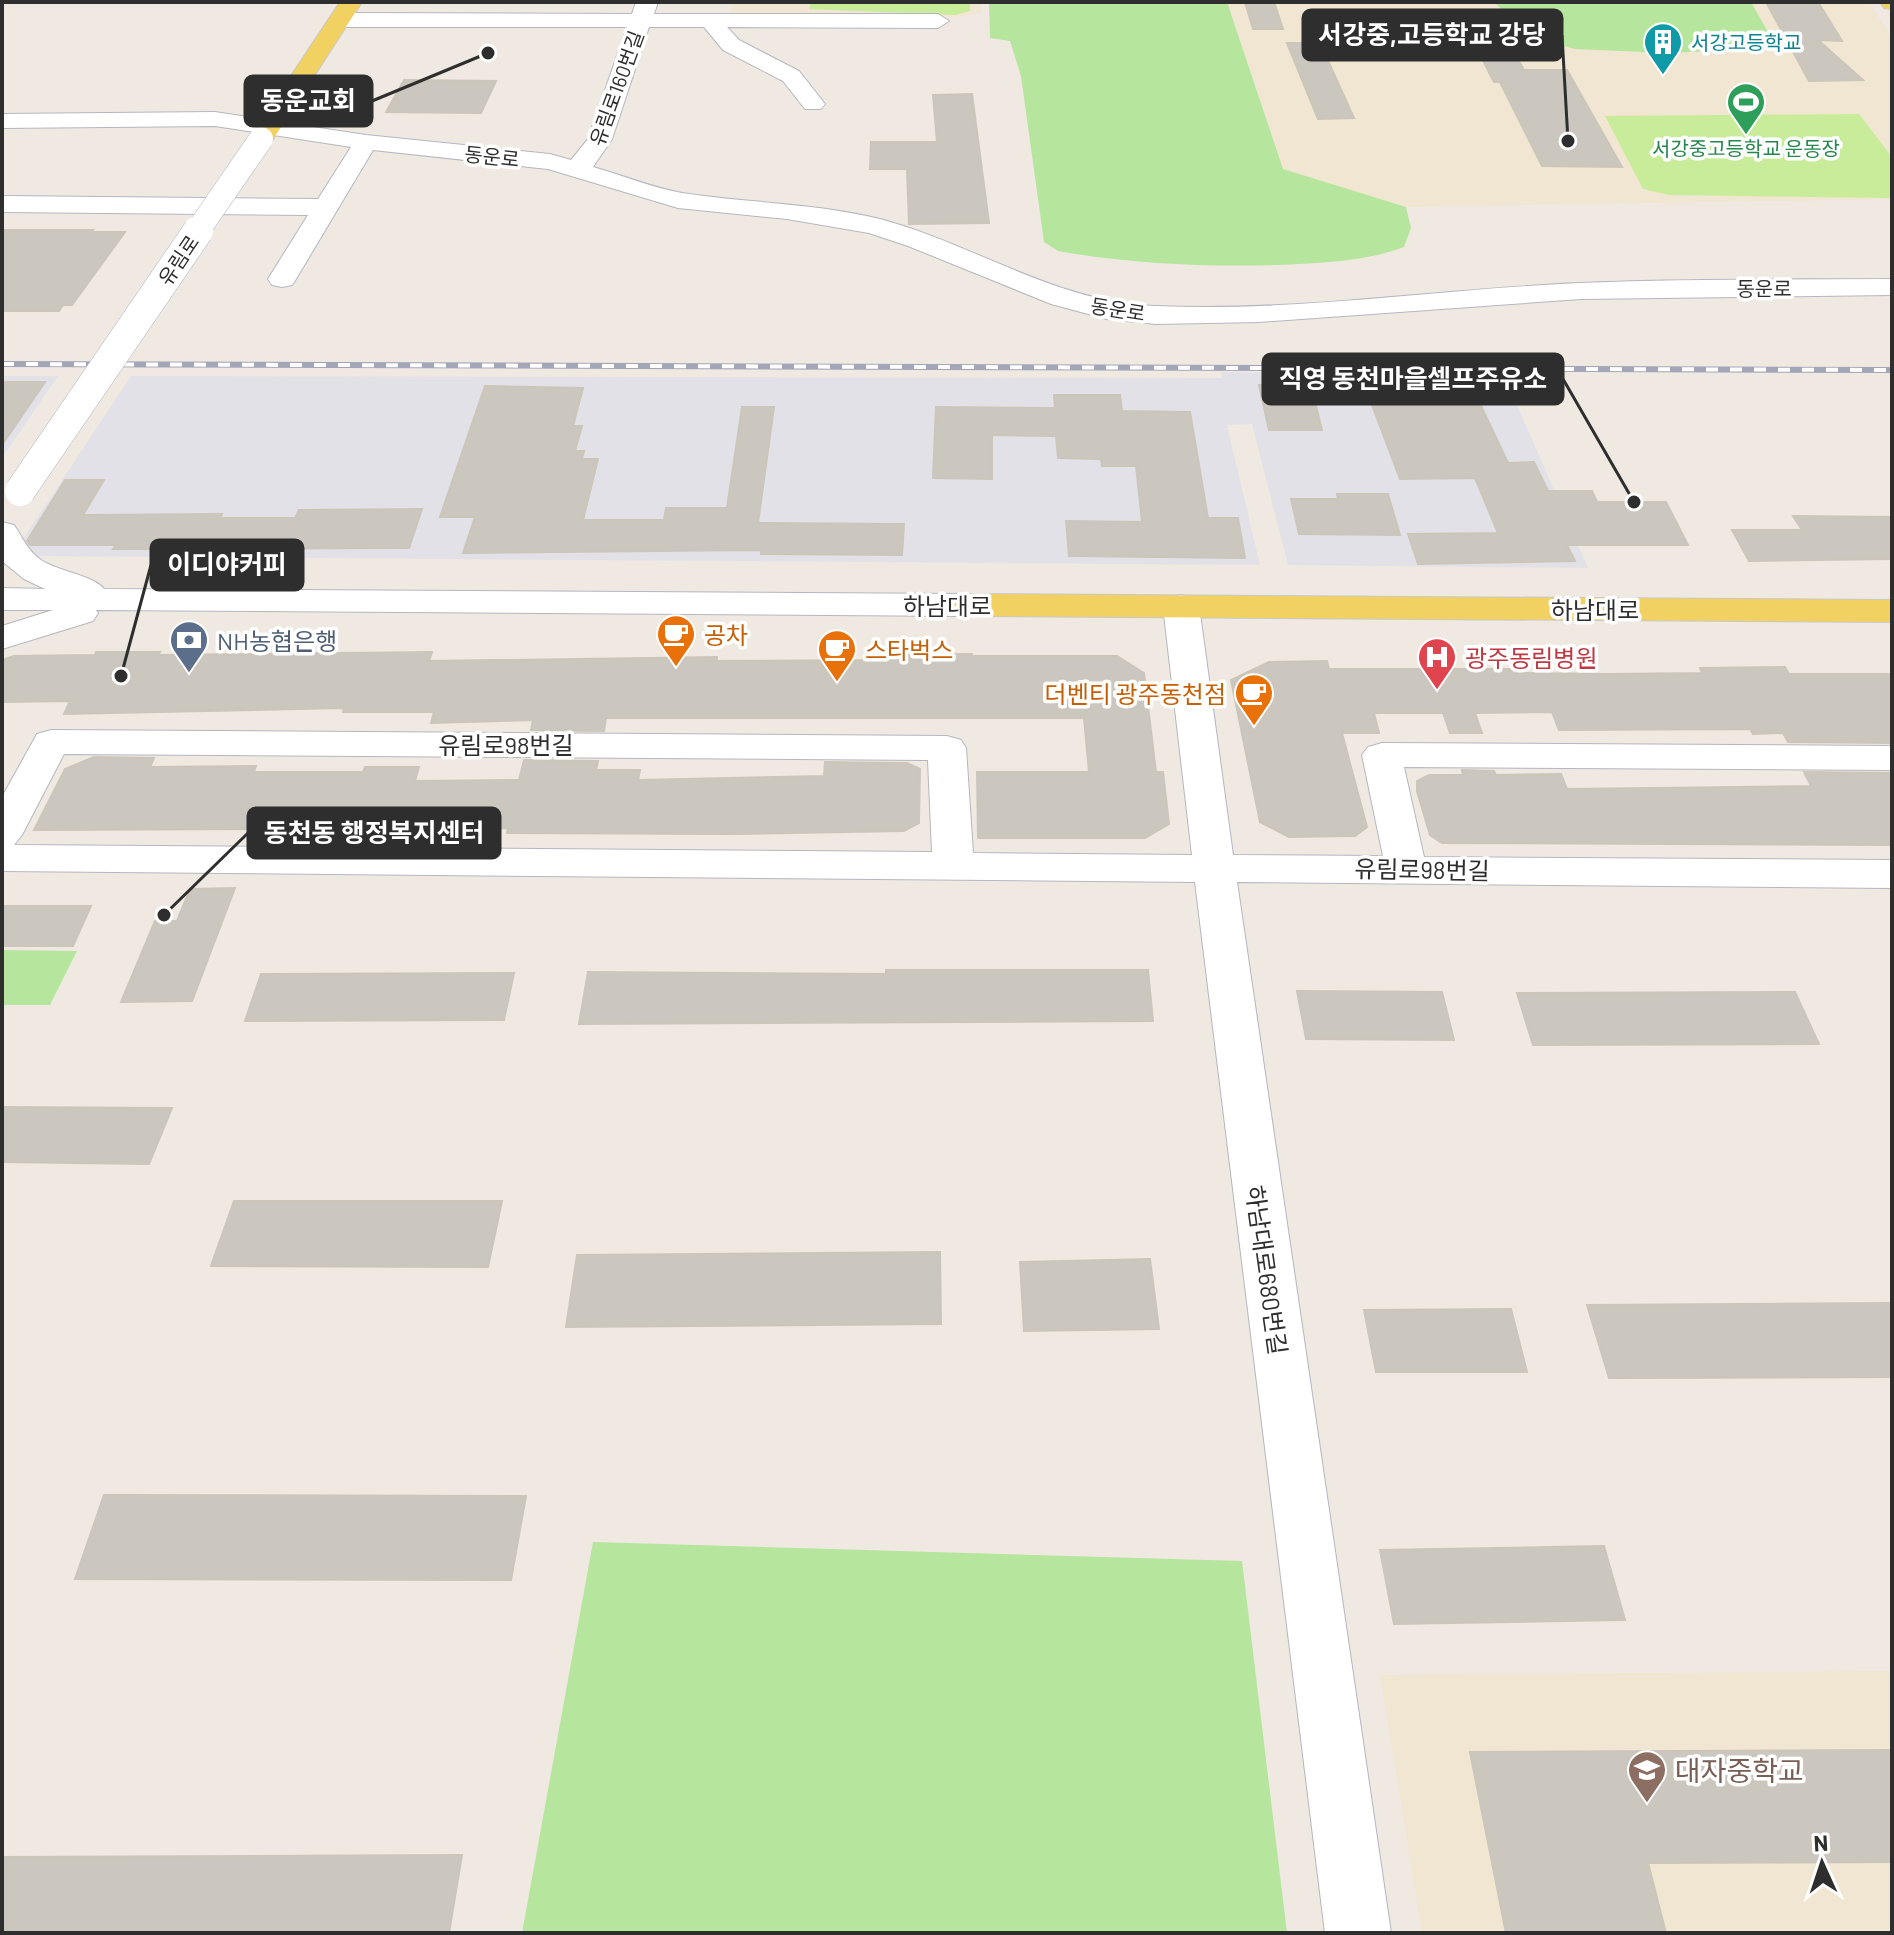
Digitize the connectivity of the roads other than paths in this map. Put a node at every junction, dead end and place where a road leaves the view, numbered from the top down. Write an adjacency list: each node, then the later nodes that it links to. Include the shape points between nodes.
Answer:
1 (346, 11): 2 (street); 7 (main road, 유림로)
2 (643, 11): 3 (street); 10 (street, 유림로160번길, via 600,139)
3 (710, 21): 4 (street); 5 (street, via 731,45 791,76)
4 (938, 21)
5 (813, 104)
6 (13, 120): 7 (street, 동운로, via 215,119); 9 (street, 동운로)
7 (265, 133): 8 (street, 동운로); 15 (street, 유림로, bridge)
8 (366, 142): 10 (street, 동운로); 12 (street)
9 (2, 145)
10 (577, 169): 14 (street, 동운로, via 678,200 874,226 1061,298 1156,315 1644,289)
11 (2, 204): 12 (street)
12 (324, 207): 13 (street)
13 (282, 279)
14 (1892, 287)
15 (11, 504)
16 (2, 532): 18 (street, via 15,557 34,571)
17 (2, 599): 18 (street, 하남대로)
18 (120, 600): 19 (street, 하남대로); 22 (street)
19 (963, 605): 20 (main road, 하남대로)
20 (1181, 606): 21 (main road, 하남대로); 27 (street, 하남대로680번길)
21 (1892, 611)
22 (2, 638)
23 (1892, 758): 28 (street, via 1382,755)
24 (2, 835): 26 (street, 유림로98번길, via 51,742 947,748)
25 (2, 858): 26 (street, 유림로98번길)
26 (953, 866): 27 (street, 유림로98번길)
27 (1215, 866): 28 (street, 유림로98번길); 30 (street, 하남대로680번길)
28 (1406, 869): 29 (street, 유림로98번길)
29 (1892, 874)
30 (1358, 1933)

